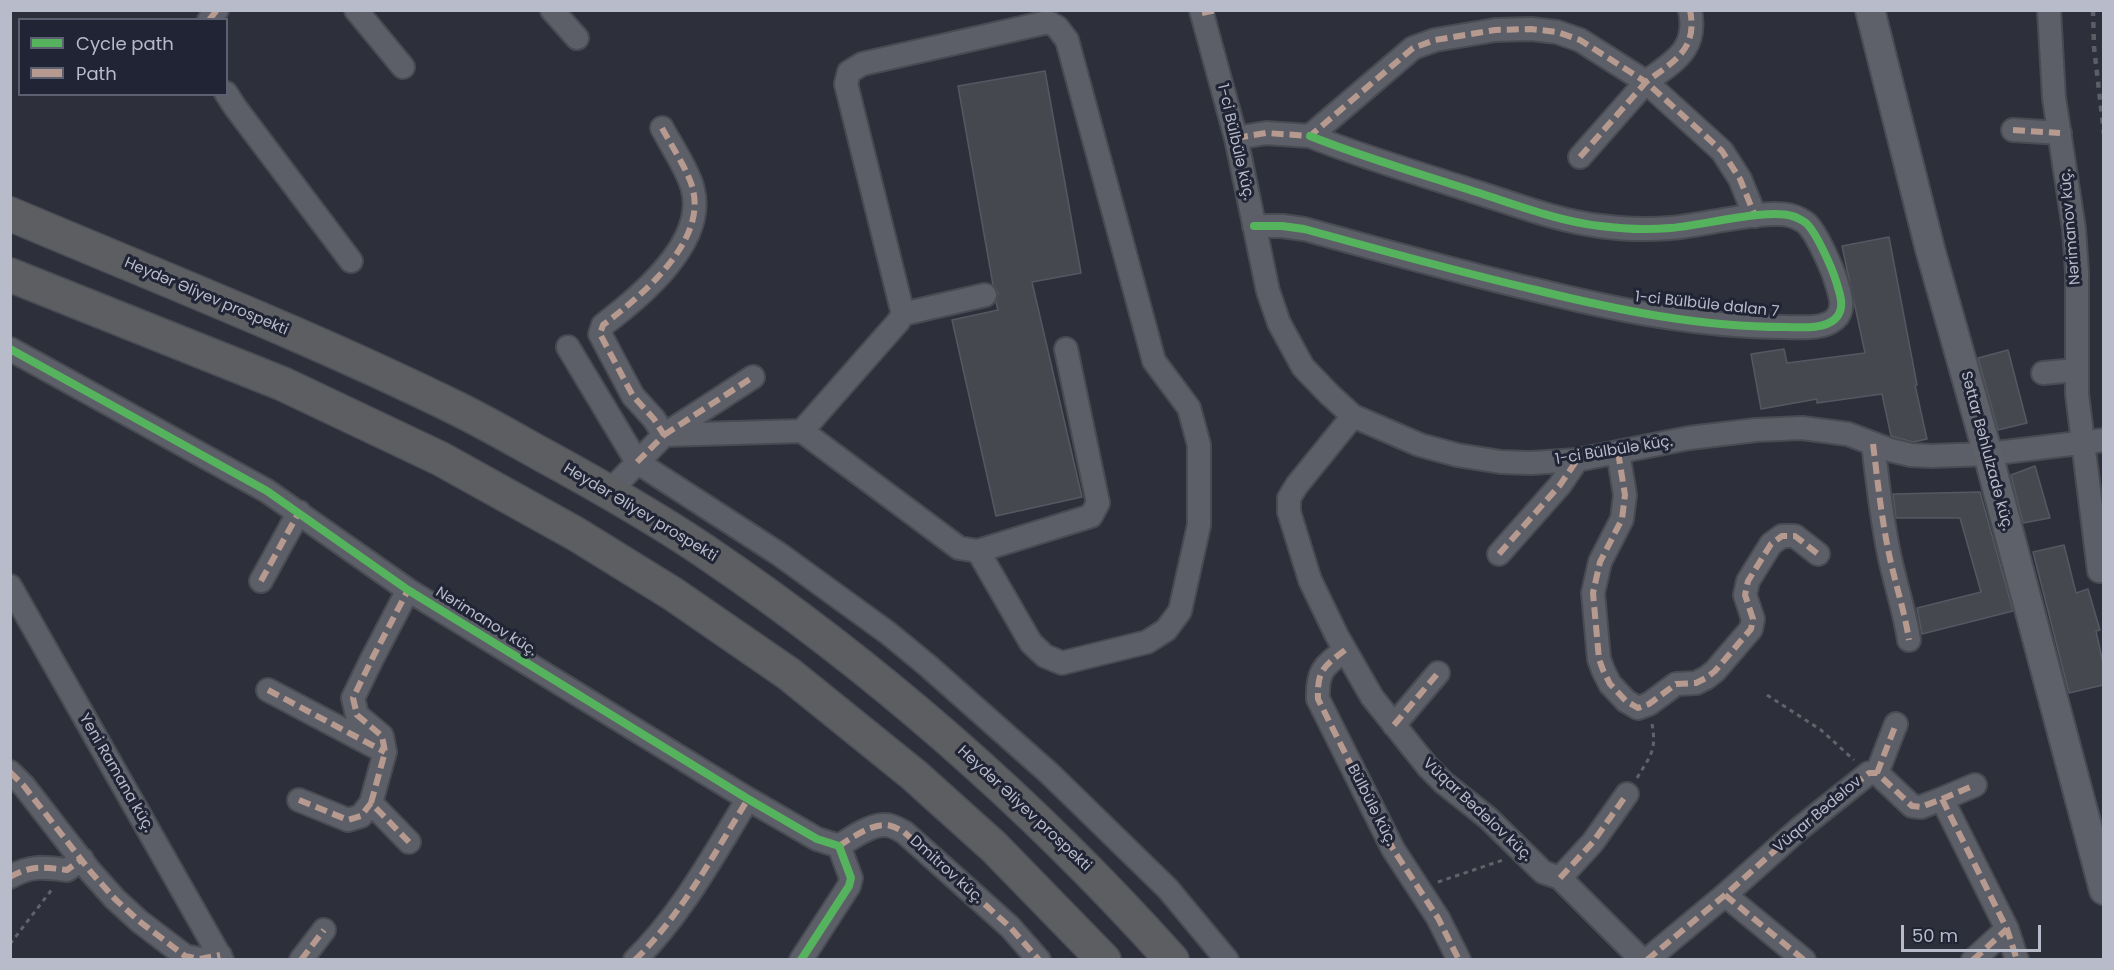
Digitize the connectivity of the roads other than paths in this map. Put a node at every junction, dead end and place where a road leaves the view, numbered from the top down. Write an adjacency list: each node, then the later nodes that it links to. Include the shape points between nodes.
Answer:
1 (356, 10): 8 (street)
2 (552, 10): 7 (street)
3 (1690, 10): 9 (street, via 1693,25 1685,50)
4 (1870, 10): 36 (main road, Səttar Bəhlulzadə küç., via 1930,249)
5 (2049, 10): 13 (street, Nərimanov küç., via 2051,67)
6 (1207, 11): 15 (street, 1-ci Bülbülə küç.)
7 (577, 38)
8 (403, 67)
9 (1646, 82): 14 (street, via 1580,40 1557,32 1495,30 1435,40 1413,48); 16 (street); 18 (street, via 1722,151 1740,179)
10 (228, 96): 20 (street)
11 (662, 128): 32 (street, via 693,188 695,203 689,232 664,273 603,325 600,334 633,396)
12 (2013, 130): 13 (street)
13 (2060, 133): 27 (street, Nərimanov küç., via 2078,272)
14 (1310, 136): 15 (street, 1-ci Bülbülə dalan 7, via 1266,133); 18 (street, 1-ci Bülbülə dalan 7, via 1557,218 1600,226 1670,228)
15 (1236, 138): 19 (street, 1-ci Bülbülə küç.)
16 (1580, 157)
17 (10, 214): 39 (highway, Heydər Əliyev prospekti, via 307,339 463,411)
18 (1755, 216): 19 (street, 1-ci Bülbülə dalan 7, via 1791,215 1807,223 1833,271 1842,301 1837,318 1827,325 1803,327 1683,319 1593,304 1304,229)
19 (1254, 226): 30 (street, 1-ci Bülbülə küç., via 1279,323 1304,367)
20 (351, 261)
21 (10, 275): 77 (highway, via 283,384 441,459 654,582 789,674 914,775 994,847)
22 (985, 295): 23 (street)
23 (903, 314): 31 (street); 41 (street, via 846,84 849,72 862,64 1048,22 1067,40 1154,361 1192,417 1199,445 1199,525 1180,611 1166,630 1147,642 1062,663 1045,656 1031,643)
24 (568, 347): 38 (street)
25 (10, 349): 40 (street, Nərimanov küç.)
26 (1066, 349): 41 (street, via 1098,504 1091,516)
27 (2076, 370): 28 (street); 33 (street, Nərimanov küç., via 2077,394)
28 (2043, 373)
29 (753, 377): 32 (street)
30 (1353, 416): 37 (street, 1-ci Bülbülə küç., via 1420,445 1457,455 1501,462); 49 (street, Vüqar Bədəlov küç., via 1297,485 1289,498 1288,512 1310,580)
31 (802, 431): 32 (street); 41 (street, via 959,548)
32 (664, 435): 38 (street)
33 (2093, 442): 36 (street, 1-ci Bülbülə küç.); 44 (street, Nərimanov küç.)
34 (1873, 444): 35 (street, 1-ci Bülbülə küç., via 1848,434 1802,428 1701,437); 36 (street, 1-ci Bülbülə küç., via 1911,455); 48 (street, via 1889,552)
35 (1618, 452): 37 (street, 1-ci Bülbülə küç.); 43 (street, via 1625,495 1622,519 1600,562 1593,593 1603,670 1610,684 1638,708 1649,705 1676,684 1706,678 1751,629 1754,619 1744,595 1748,581 1771,544 1782,536 1795,536)
36 (1988, 454): 68 (main road, Səttar Bəhlulzadə küç.)
37 (1577, 460): 42 (street)
38 (637, 462): 39 (street); 79 (street, via 779,554 927,665 1050,774 1168,889)
39 (609, 492): 78 (highway, Heydər Əliyev prospekti, via 702,549 816,629 949,738 1032,813)
40 (299, 512): 45 (street); 47 (street, Nərimanov küç.)
41 (978, 550)
42 (1499, 554)
43 (1818, 554)
44 (2099, 571)
45 (261, 581)
46 (10, 586): 72 (street, Yeni Ramana küç.)
47 (408, 591): 54 (street, via 353,698 357,715 382,736); 59 (street, Nərimanov küç.)
48 (1909, 640)
49 (1345, 650): 53 (street, Vüqar Bədəlov küç., via 1372,697); 80 (street, Bülbülə küç., via 1324,666 1317,682 1318,699 1393,849 1443,926)
50 (1438, 673): 53 (street)
51 (268, 690): 54 (street)
52 (1896, 724): 56 (street)
53 (1394, 725): 67 (street, Vüqar Bədəlov küç., via 1444,783 1488,818 1543,872)
54 (386, 752): 62 (street)
55 (10, 772): 65 (street, via 24,786)
56 (1873, 773): 60 (street, Vüqar Bədəlov, via 1912,806 1921,807); 69 (street, Vüqar Bədəlov, via 1799,829)
57 (1975, 785): 60 (street)
58 (1627, 794): 67 (street, via 1593,842)
59 (748, 799): 64 (street, Nərimanov küç., via 817,839); 74 (street, via 689,894)
60 (1942, 799): 70 (street)
61 (299, 800): 62 (street, via 348,820 361,816)
62 (372, 803): 63 (street)
63 (409, 842)
64 (839, 846): 75 (street, via 851,878 849,886); 76 (street, Dmitrov küç., via 876,826 889,825 904,832 1010,927)
65 (74, 864): 66 (street, via 41,866); 72 (street, via 185,956)
66 (10, 878)
67 (1560, 878): 81 (street, Vüqar Bədəlov küç.)
68 (2103, 890)
69 (1725, 895): 82 (street, Vüqar Bədəlov); 83 (street)
70 (2007, 929): 84 (street); 85 (street)
71 (324, 930): 73 (street)
72 (221, 957)
73 (301, 960)
74 (635, 960)
75 (801, 960)
76 (1039, 960)
77 (1104, 960)
78 (1173, 960)
79 (1227, 960)
80 (1459, 960)
81 (1642, 960)
82 (1647, 960)
83 (1804, 960)
84 (1973, 960)
85 (2017, 960)

